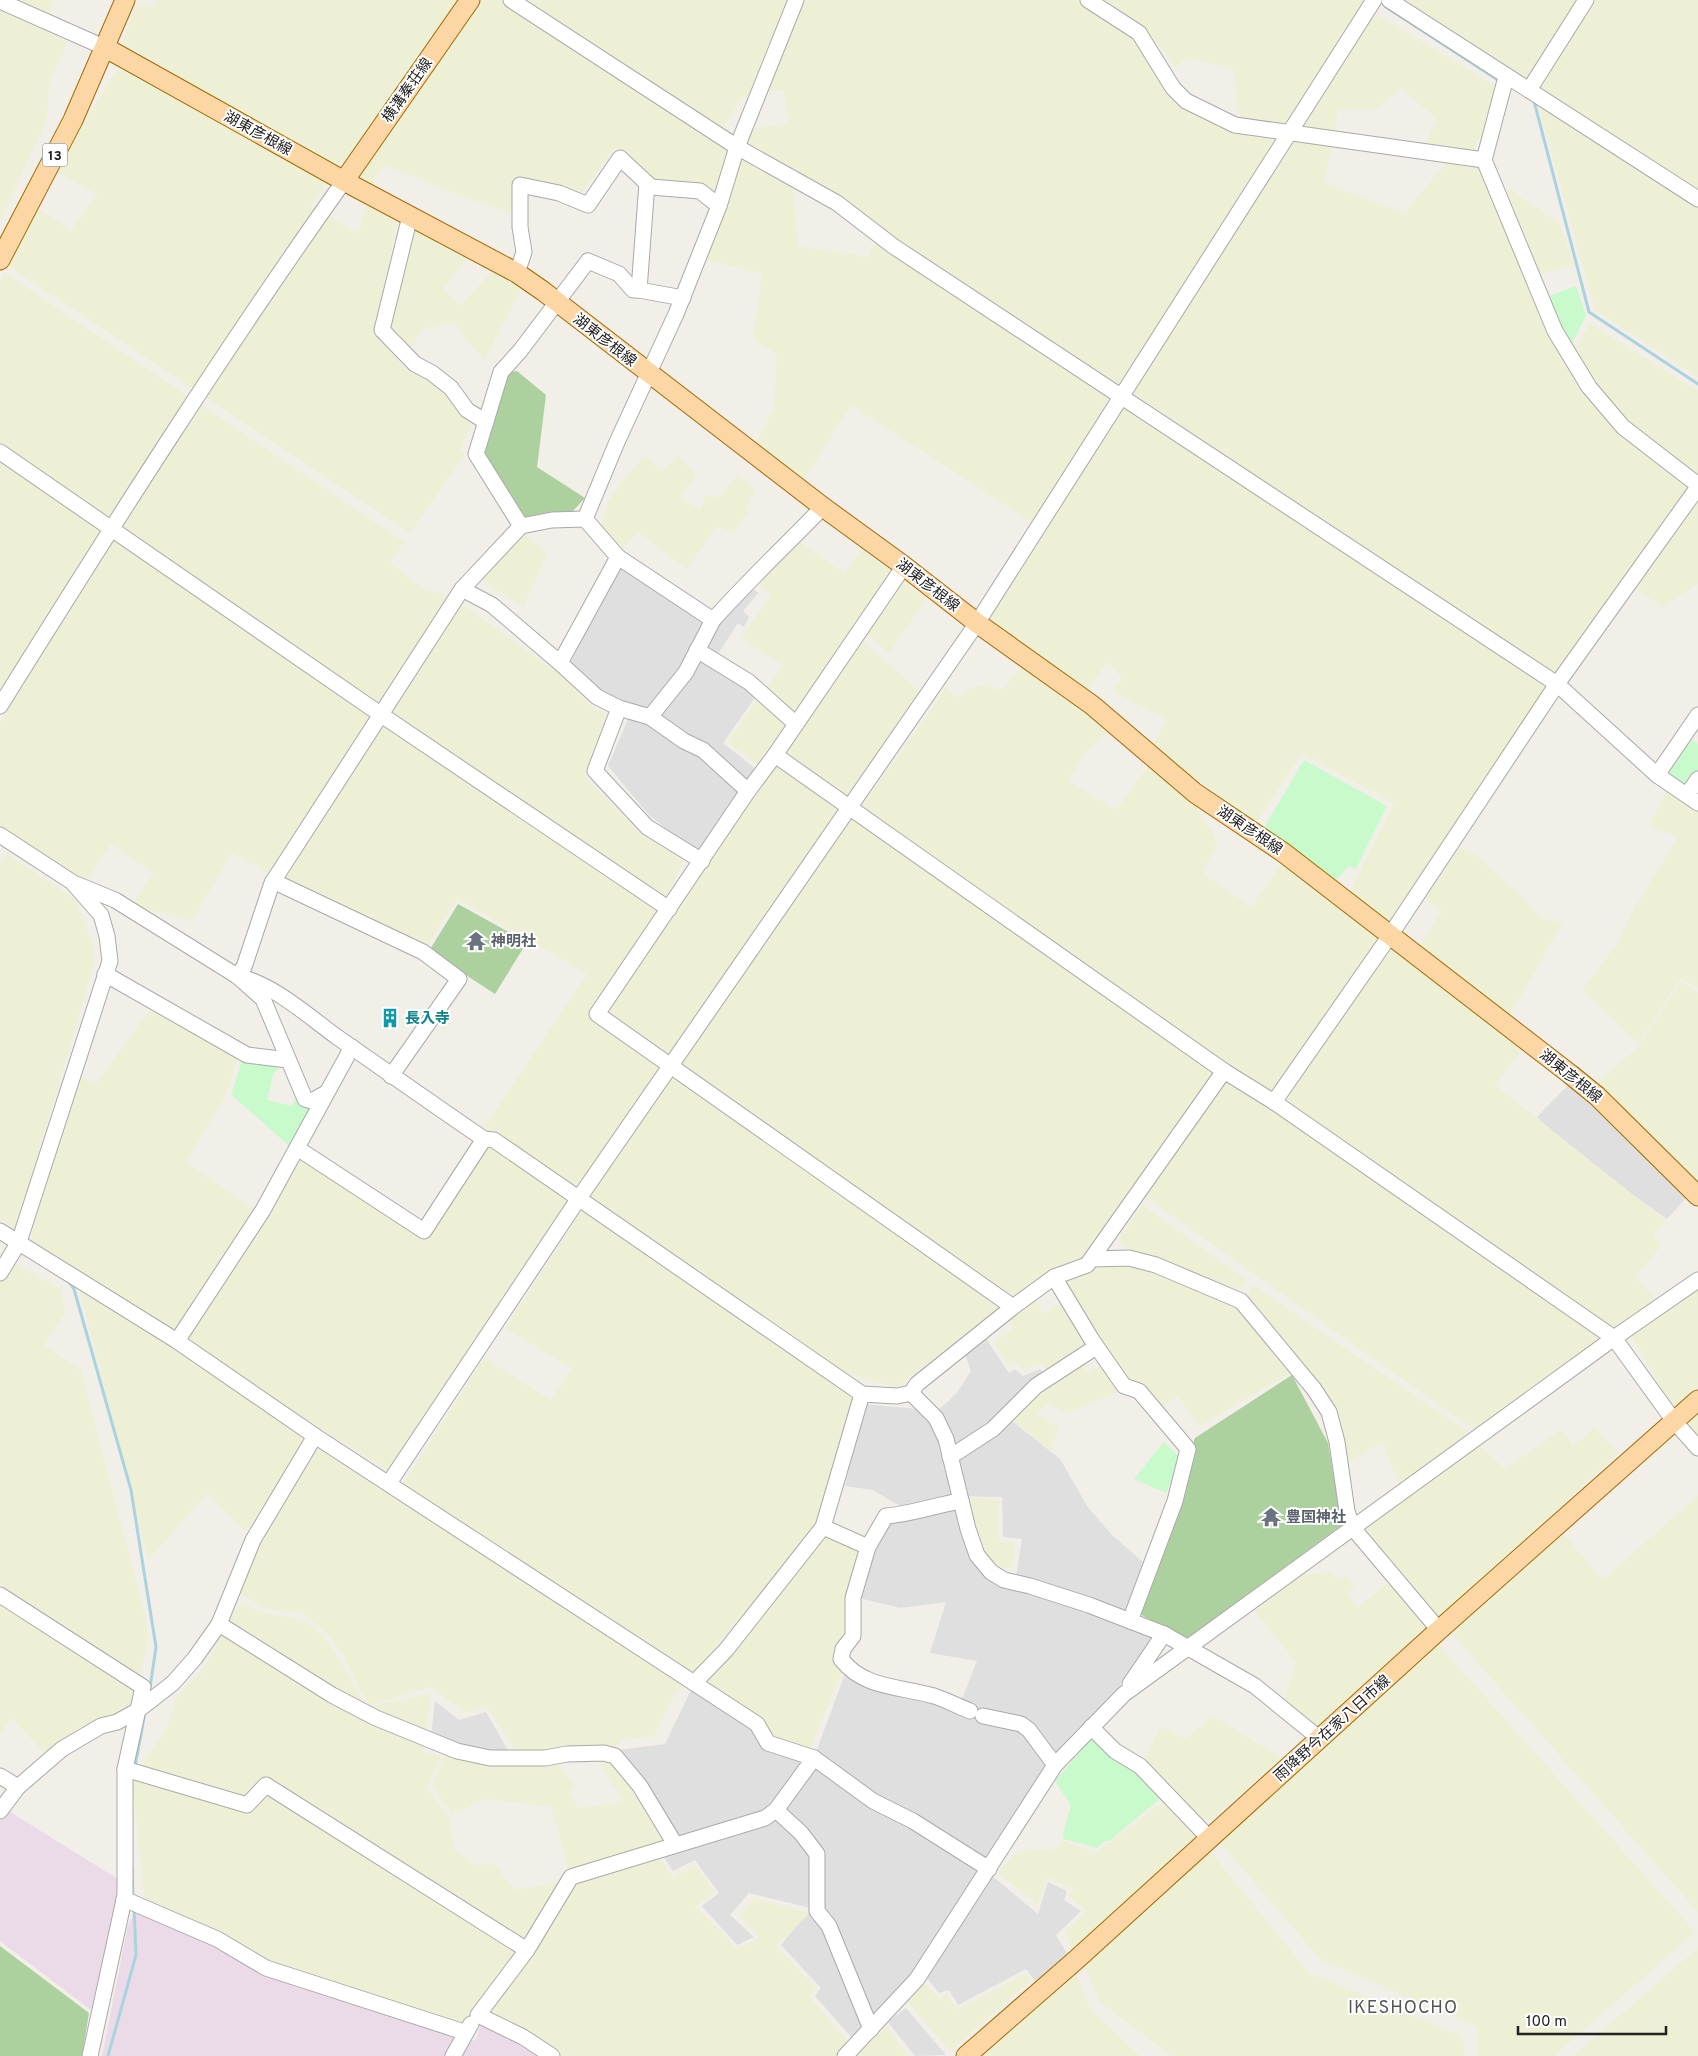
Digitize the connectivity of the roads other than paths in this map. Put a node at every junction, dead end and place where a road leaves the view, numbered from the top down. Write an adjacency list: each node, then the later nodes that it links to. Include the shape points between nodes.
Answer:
1 (125, 0): 10 (main road, 13)
2 (470, 0): 16 (main road, 横溝秦荘線)
3 (511, 0): 14 (street)
4 (796, 0): 14 (street)
5 (1088, 0): 13 (street, via 1139,33 1173,88 1186,101 1235,125)
6 (1374, 0): 13 (street)
7 (1389, 0): 11 (street)
8 (1586, 0): 12 (street)
9 (0, 1): 10 (street)
10 (106, 48): 16 (main road, 湖東彦根線); 21 (main road, 13, via 73,120)
11 (1506, 77): 12 (street); 15 (street)
12 (1529, 90): 18 (street)
13 (1289, 132): 15 (street); 27 (street)
14 (737, 147): 19 (street); 27 (street, via 837,203 894,246)
15 (1484, 160): 30 (street, via 1555,331 1589,387 1623,427)
16 (344, 181): 20 (main road, 湖東彦根線); 34 (street, via 280,271)
17 (647, 182): 19 (street, via 652,187 700,191); 22 (street, via 620,158 588,205 560,193 520,185 520,227 524,252); 23 (street)
18 (1698, 199)
19 (719, 206): 24 (street)
20 (410, 216): 22 (main road, 湖東彦根線); 28 (street, via 382,330 414,364 451,388 467,410)
21 (0, 260)
22 (517, 273): 25 (main road, 湖東彦根線)
23 (639, 290): 24 (street); 25 (street, via 633,290 619,274 588,261)
24 (683, 298): 26 (street)
25 (558, 302): 26 (main road, 湖東彦根線); 28 (street, via 501,372)
26 (649, 374): 31 (main road, 湖東彦根線); 32 (street)
27 (1123, 396): 39 (street); 42 (street)
28 (486, 422): 33 (street, via 476,454)
29 (0, 452): 34 (street)
30 (1698, 486): 42 (street)
31 (822, 508): 36 (main road, 湖東彦根線); 38 (street)
32 (585, 519): 33 (street, via 552,520); 35 (street)
33 (521, 526): 37 (street)
34 (110, 529): 43 (street); 45 (street)
35 (618, 557): 38 (street); 41 (street)
36 (904, 566): 39 (main road, 湖東彦根線); 48 (street)
37 (462, 589): 41 (street, via 492,604); 45 (street)
38 (713, 620): 40 (street)
39 (977, 623): 54 (street); 60 (main road, 湖東彦根線, via 1092,705 1195,793 1284,853)
40 (697, 650): 47 (street, via 686,672); 48 (street, via 749,682)
41 (560, 663): 44 (street, via 597,697)
42 (1557, 684): 50 (street); 60 (street)
43 (0, 706)
44 (619, 708): 47 (street); 56 (street, via 595,770 647,827)
45 (380, 714): 57 (street); 59 (street)
46 (1698, 715): 50 (street)
47 (650, 717): 52 (street, via 703,750)
48 (796, 724): 49 (street)
49 (775, 755): 52 (street); 54 (street)
50 (1658, 776): 53 (street)
51 (1698, 779): 53 (street)
52 (748, 791): 56 (street)
53 (1692, 799)
54 (850, 809): 65 (street); 66 (street)
55 (0, 835): 58 (street)
56 (702, 862): 59 (street)
57 (273, 881): 62 (street, via 244,967); 67 (street, via 423,952 458,980)
58 (72, 882): 61 (street, via 101,915 110,961); 62 (street, via 115,900)
59 (669, 909): 65 (street, via 597,1014)
60 (1391, 934): 69 (street); 72 (main road, 湖東彦根線, via 1597,1096)
61 (105, 974): 64 (street, via 247,1055); 75 (street)
62 (237, 976): 63 (street, via 254,980); 64 (street, via 263,999)
63 (352, 1047): 67 (street); 68 (street)
64 (288, 1060): 68 (street, via 305,1099 312,1101)
65 (671, 1065): 73 (street); 80 (street)
66 (1224, 1071): 69 (street); 76 (street)
67 (391, 1076): 70 (street)
68 (326, 1093): 71 (street)
69 (1274, 1102): 81 (street)
70 (484, 1139): 71 (street, via 424,1232); 73 (street, via 494,1140)
71 (297, 1148): 82 (street, via 263,1210)
72 (1698, 1196)
73 (579, 1198): 85 (street); 91 (street)
74 (0, 1231): 75 (street)
75 (19, 1242): 77 (street); 82 (street)
76 (1093, 1259): 78 (street); 94 (street, via 1129,1258 1156,1265 1241,1302 1314,1389 1329,1412)
77 (0, 1273)
78 (1054, 1278): 80 (street); 83 (street)
79 (1698, 1280): 81 (street)
80 (1012, 1307): 84 (street, via 917,1384)
81 (1614, 1338): 87 (street); 94 (street)
82 (177, 1341): 88 (street)
83 (1096, 1347): 90 (street, via 1036,1386 993,1429); 97 (street, via 1124,1386 1139,1391 1188,1449 1175,1501)
84 (911, 1393): 85 (street, via 897,1396); 90 (street, via 936,1418)
85 (862, 1394): 93 (street)
86 (1698, 1400): 87 (main road, 雨降野今在家八日市線)
87 (1674, 1421): 89 (street); 99 (main road, 雨降野今在家八日市線)
88 (315, 1436): 91 (street); 98 (street, via 253,1540)
89 (1698, 1448)
90 (950, 1457): 92 (street)
91 (389, 1483): 102 (street)
92 (961, 1501): 95 (street, via 910,1514 886,1516); 97 (street, via 977,1555 992,1572 1004,1580)
93 (823, 1527): 95 (street); 102 (street, via 726,1650)
94 (1352, 1527): 99 (street); 101 (street)
95 (868, 1547): 108 (street, via 853,1598 853,1636 843,1649 841,1659 847,1667 871,1683 934,1696 976,1714 1021,1724)
96 (0, 1595): 104 (street, via 142,1687)
97 (1130, 1621): 100 (street)
98 (219, 1624): 104 (street, via 174,1683); 115 (street, via 332,1695 432,1743 490,1758 604,1753 615,1756 640,1786)
99 (1439, 1630): 106 (main road, 雨降野今在家八日市線)
100 (1164, 1634): 101 (street); 103 (street)
101 (1187, 1646): 103 (street); 106 (street, via 1256,1686)
102 (694, 1683): 107 (street, via 757,1724 768,1743)
103 (1124, 1694): 105 (street)
104 (137, 1711): 109 (street); 111 (street, via 101,1726 62,1749)
105 (1091, 1727): 108 (street); 114 (street, via 1115,1751 1140,1766)
106 (1320, 1739): 114 (main road, 雨降野今在家八日市線)
107 (814, 1758): 112 (street); 116 (street, via 873,1801 913,1821)
108 (1055, 1765): 116 (street)
109 (130, 1771): 117 (street); 118 (street, via 247,1805 266,1785)
110 (0, 1776): 111 (street)
111 (18, 1787): 113 (street)
112 (776, 1810): 115 (street, via 765,1818); 120 (street, via 801,1833 817,1854 817,1911 829,1926)
113 (0, 1811)
114 (1210, 1839): 126 (main road, 雨降野今在家八日市線)
115 (675, 1844): 118 (street, via 571,1877)
116 (990, 1869): 120 (street, via 917,1979)
117 (124, 1899): 121 (street, via 217,1939 266,1968); 123 (street)
118 (527, 1950): 119 (street)
119 (478, 2015): 121 (street); 125 (street, via 523,2037)
120 (871, 2029): 122 (street)
121 (464, 2032): 124 (street)
122 (847, 2055)
123 (90, 2056)
124 (453, 2056)
125 (552, 2056)
126 (966, 2056)

